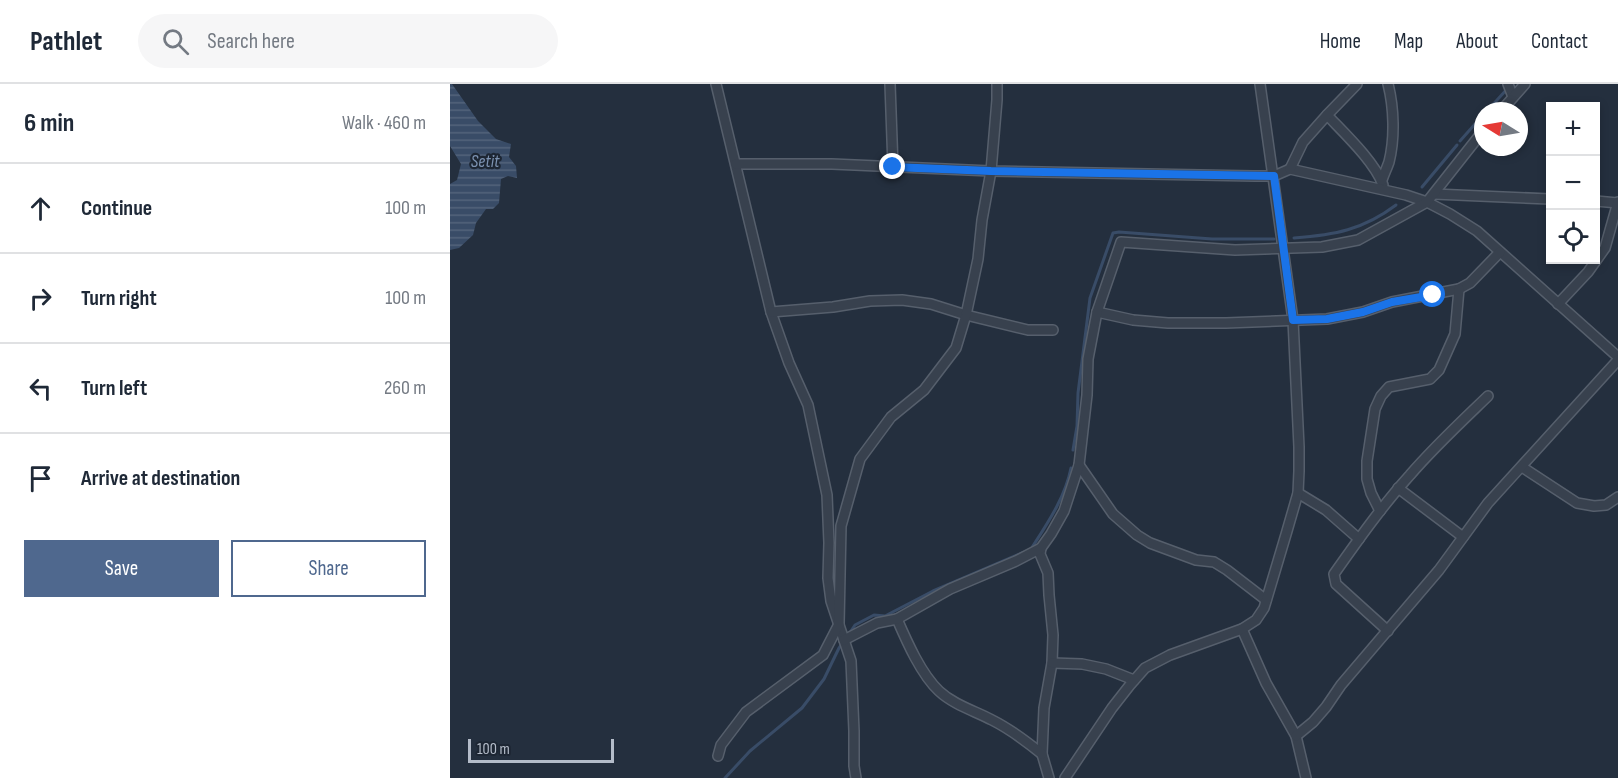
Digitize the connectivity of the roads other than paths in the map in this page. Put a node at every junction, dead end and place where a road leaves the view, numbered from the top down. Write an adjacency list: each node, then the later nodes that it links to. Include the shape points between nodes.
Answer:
1 (716, 84): 13 (street)
2 (890, 84): 14 (street)
3 (997, 84): 16 (street)
4 (1260, 84): 17 (street)
5 (1358, 84): 11 (street)
6 (1389, 84): 18 (street, via 1392,138)
7 (1508, 84): 9 (street)
8 (1525, 84): 9 (street)
9 (1513, 97): 10 (street)
10 (1509, 102)
11 (1327, 115): 15 (street, via 1303,142); 18 (street)
12 (1474, 142): 19 (street)
13 (736, 164): 14 (street); 28 (street)
14 (893, 167): 16 (street)
15 (1290, 169): 17 (street); 18 (street)
16 (991, 171): 17 (street); 30 (street)
17 (1274, 176): 24 (street)
18 (1383, 185): 22 (street)
19 (1434, 194): 20 (street); 22 (street)
20 (1546, 199)
21 (1600, 201): 23 (street)
22 (1428, 202): 24 (street, via 1359,240 1322,247); 25 (street, via 1477,231)
23 (1618, 202): 27 (street, via 1605,248)
24 (1284, 248): 29 (street, via 1235,250 1121,242); 31 (street)
25 (1500, 252): 26 (street); 27 (street)
26 (1459, 289): 31 (street, via 1327,319); 40 (street, via 1455,334 1439,370 1430,379 1389,387 1375,409 1366,479)
27 (1558, 304): 33 (street)
28 (771, 312): 30 (street, via 902,300 931,303); 46 (street, via 812,423 827,495 828,578)
29 (1096, 312): 31 (street, via 1168,322); 35 (street, via 1088,359)
30 (966, 315): 32 (street, via 1028,330); 46 (street, via 956,348 924,390 891,417 860,459 841,526)
31 (1293, 320): 38 (street)
32 (1053, 330)
33 (1618, 358): 36 (street)
34 (1488, 396): 37 (street)
35 (1080, 465): 43 (street, via 1064,511); 44 (street, via 1113,514 1137,535 1196,560 1214,562)
36 (1522, 466): 39 (street, via 1577,503 1606,505); 41 (street, via 1488,502)
37 (1398, 488): 40 (street); 41 (street)
38 (1298, 493): 42 (street, via 1326,510); 44 (street)
39 (1618, 497)
40 (1380, 511): 42 (street)
41 (1463, 537): 48 (street)
42 (1359, 539): 48 (street, via 1334,574 1336,584)
43 (1041, 548): 45 (street, via 950,589); 50 (street, via 1048,573)
44 (1266, 600): 47 (street, via 1256,620)
45 (897, 619): 49 (street, via 877,623); 53 (street, via 920,665 939,691 1023,738)
46 (839, 624): 49 (street); 54 (street, via 823,655 746,712 721,745)
47 (1242, 629): 51 (street, via 1170,655 1146,668); 52 (street)
48 (1388, 631): 52 (street, via 1313,722)
49 (844, 640): 55 (street, via 851,661)
50 (1052, 663): 51 (street, via 1082,664); 53 (street, via 1044,708)
51 (1134, 680): 57 (street)
52 (1296, 736): 58 (street)
53 (1042, 754): 56 (street)
54 (718, 756)
55 (856, 778)
56 (1049, 778)
57 (1065, 778)
58 (1306, 778)

